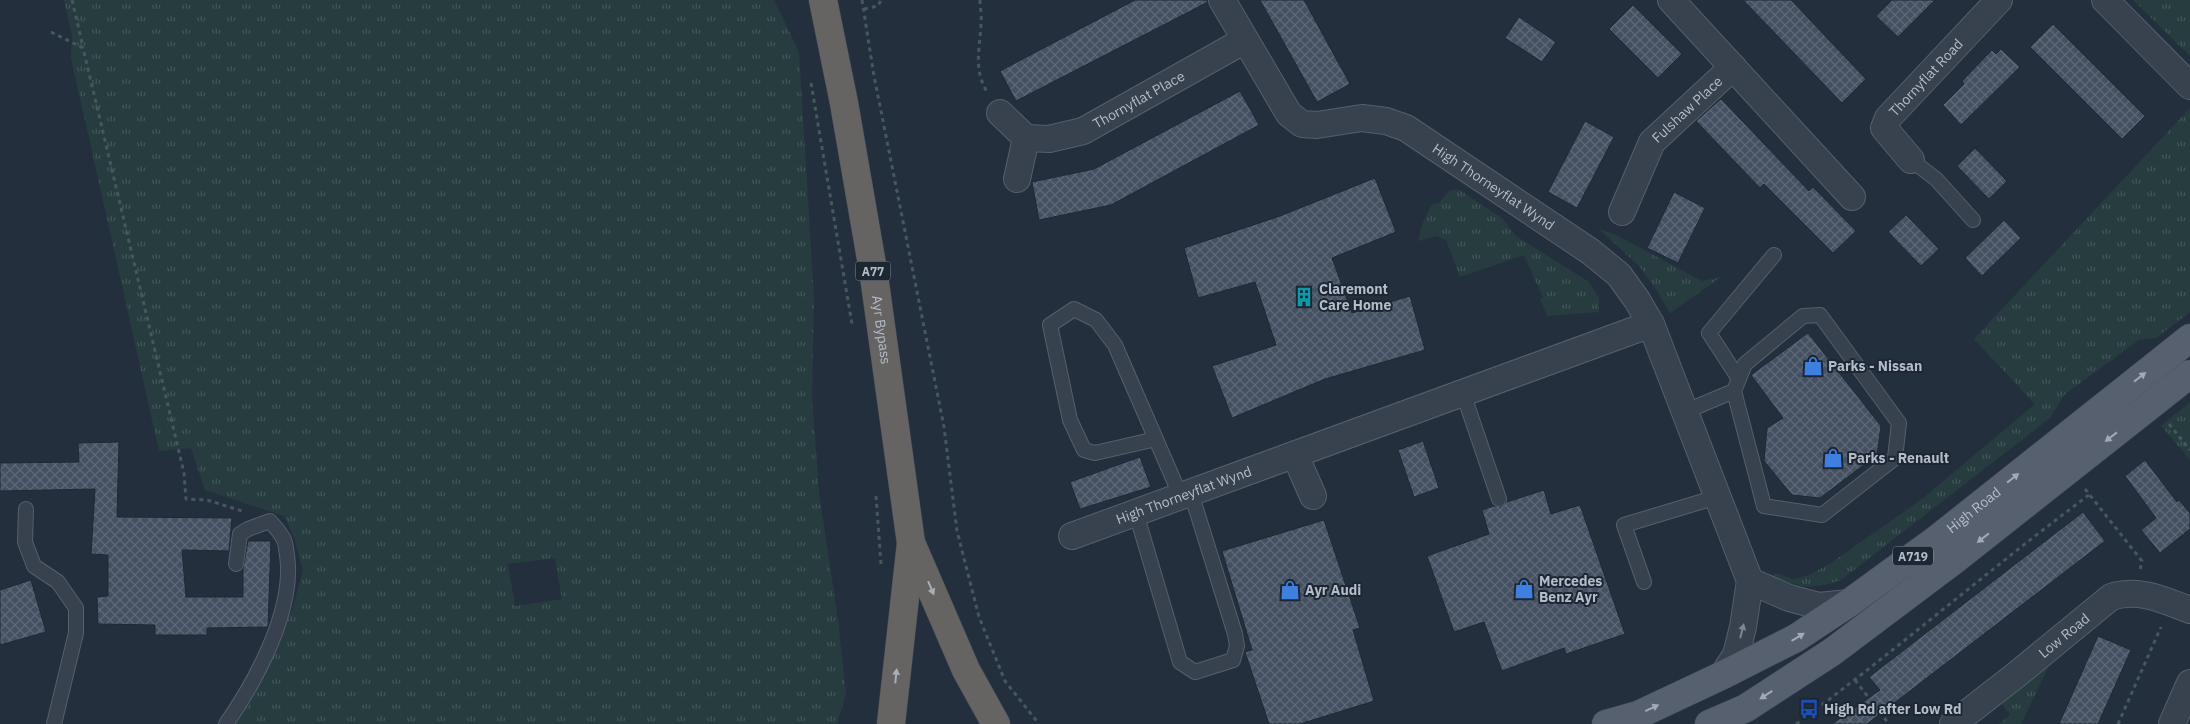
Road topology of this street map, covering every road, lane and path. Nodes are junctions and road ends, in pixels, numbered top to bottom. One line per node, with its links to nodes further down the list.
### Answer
1 (72, 0): 13 (path)
2 (823, 0): 47 (highway, Ayr Bypass / A77)
3 (862, 0): 10 (path)
4 (881, 0): 10 (path)
5 (980, 0): 17 (path)
6 (1222, 0): 12 (street)
7 (1671, 0): 14 (street, Fulshaw Place)
8 (1999, 0): 19 (street, Thornyflat Road)
9 (2105, 0): 16 (street)
10 (864, 9): 62 (path)
11 (51, 32): 13 (path)
12 (1245, 40): 18 (street, Thornyflat Place); 25 (street, High Thorneyflat Wynd)
13 (83, 48): 45 (path)
14 (1733, 67): 21 (street, Fulshaw Place); 22 (street, Fulshaw Place)
15 (811, 80): 26 (path)
16 (2190, 86)
17 (1000, 113): 18 (street)
18 (1026, 138): 20 (street)
19 (1911, 160): 23 (lane)
20 (1017, 179)
21 (1852, 197)
22 (1622, 212)
23 (1973, 220)
24 (1774, 255): 29 (lane)
25 (1651, 324): 30 (street, High Thorneyflat Wynd); 32 (street, High Thorneyflat Wynd)
26 (853, 330)
27 (2190, 338): 53 (main road, High Road / A719, one-way to 27)
28 (2190, 374): 31 (main road, High Road / A719)
29 (1736, 385): 29 (lane); 32 (lane)
30 (1463, 393): 35 (street, High Thorneyflat Wynd); 42 (lane)
31 (2152, 404): 34 (path); 64 (main road, High Road / A719, one-way to 64)
32 (1684, 412): 41 (street, High Thorneyflat Wynd)
33 (1156, 439): 33 (lane); 38 (lane)
34 (2190, 450)
35 (1295, 455): 38 (street, High Thorneyflat Wynd); 40 (street)
36 (2081, 484): 39 (path)
37 (876, 495): 49 (path)
38 (1186, 495): 44 (street, High Thorneyflat Wynd); 44 (lane)
39 (2089, 495): 52 (path); 56 (path)
40 (1312, 496)
41 (1717, 496): 50 (street, High Thorneyflat Wynd); 51 (lane)
42 (1499, 499)
43 (26, 509): 58 (lane)
44 (1136, 513): 46 (street, High Thorneyflat Wynd)
45 (270, 521): 48 (lane); 59 (lane)
46 (1072, 536)
47 (911, 543): 60 (highway, Ayr Bypass / A77, one-way to 47); 61 (highway, Ayr Bypass / A77, one-way to 61)
48 (236, 564)
49 (881, 568)
50 (1750, 581): 53 (street); 55 (street, High Thorneyflat Wynd, one-way to 50)
51 (1644, 582)
52 (2135, 593): 54 (street, Low Road); 67 (street, Low Road)
53 (1849, 603): 55 (main road, High Road / A719, one-way to 53)
54 (2181, 607): 68 (path)
55 (1723, 675): 63 (main road, High Road / A719, one-way to 55)
56 (1855, 680): 65 (path); 66 (path)
57 (2190, 683): 69 (street)
58 (54, 724)
59 (226, 724)
60 (891, 724)
61 (996, 724)
62 (1040, 724)
63 (1606, 724)
64 (1709, 724)
65 (1796, 724)
66 (1889, 724)
67 (1953, 724)
68 (2118, 724)
69 (2172, 724)

